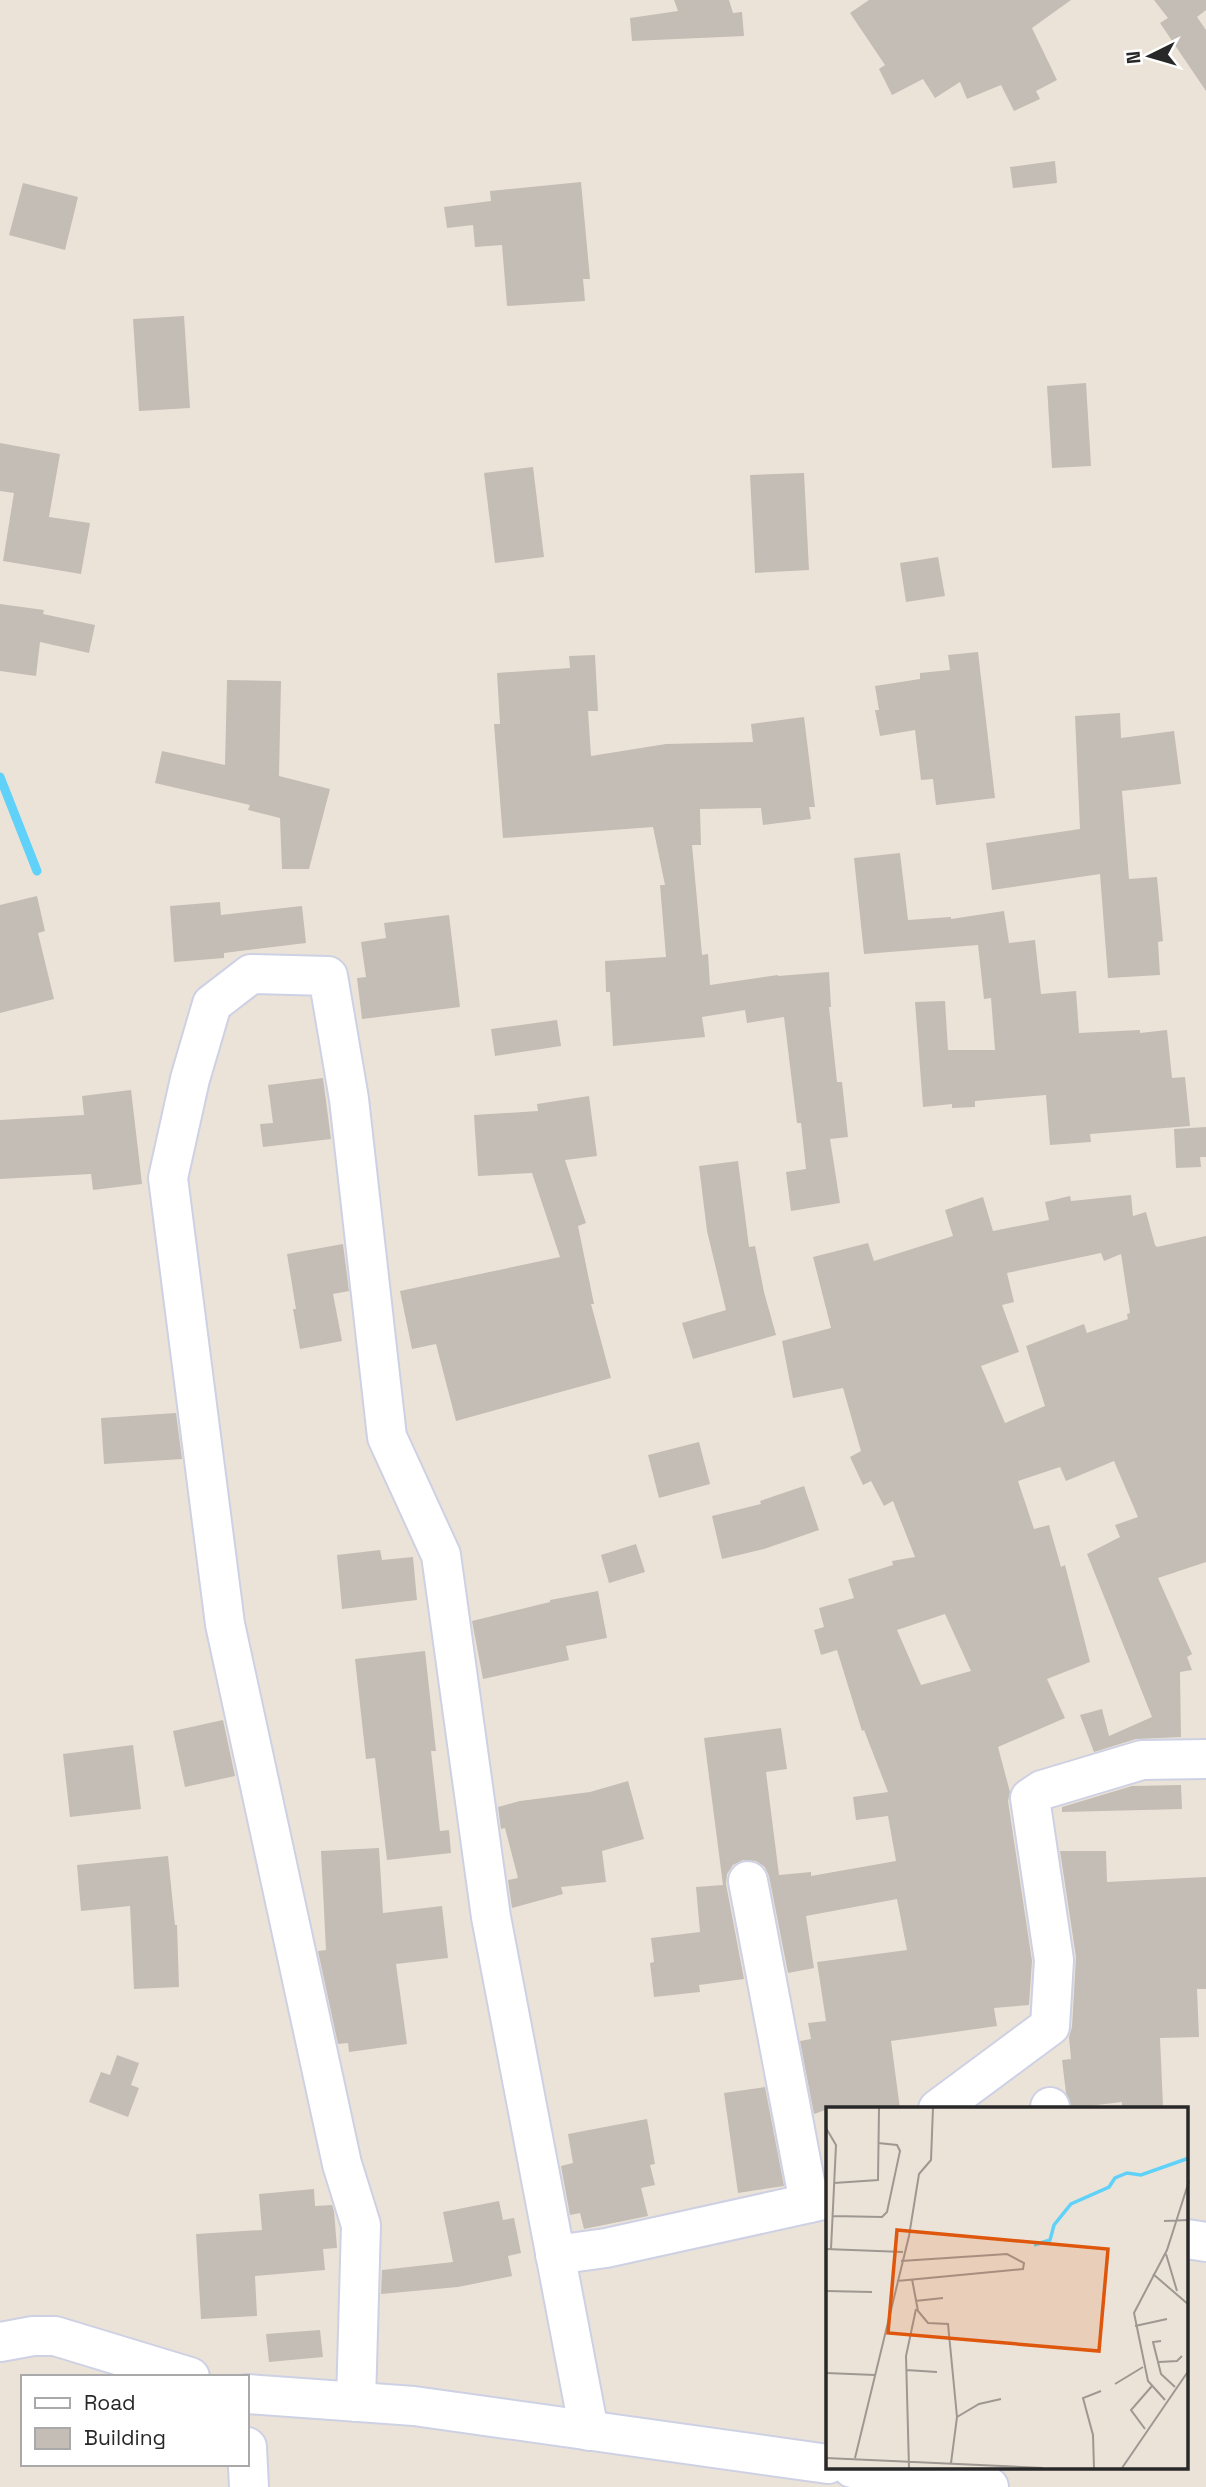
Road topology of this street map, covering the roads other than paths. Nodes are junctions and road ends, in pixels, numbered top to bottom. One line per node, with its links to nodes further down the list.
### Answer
1 (1206, 1759): 3 (street)
2 (748, 1881): 4 (street)
3 (941, 2107)
4 (818, 2201): 7 (street)
5 (1188, 2239): 6 (street)
6 (1206, 2242)
7 (555, 2255): 11 (street); 12 (street)
8 (0, 2342): 9 (street)
9 (183, 2375)
10 (248, 2394): 11 (street)
11 (356, 2402): 12 (street)
12 (589, 2431): 13 (street)
13 (826, 2464)
14 (248, 2466): 16 (street)
15 (866, 2470): 17 (street)
16 (249, 2487)
17 (989, 2487)

